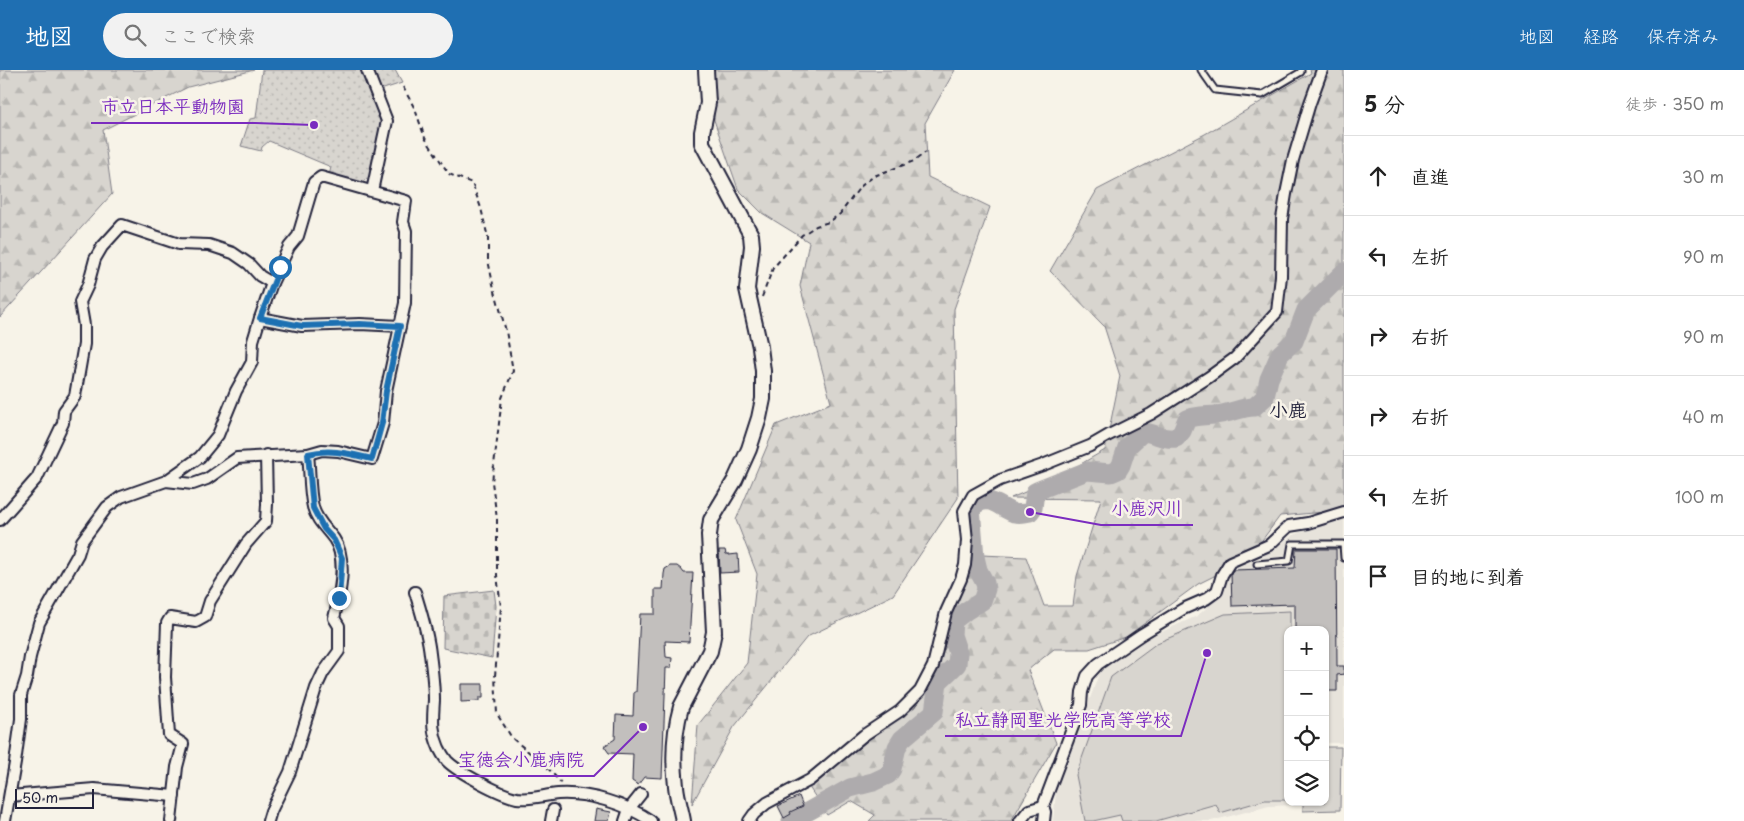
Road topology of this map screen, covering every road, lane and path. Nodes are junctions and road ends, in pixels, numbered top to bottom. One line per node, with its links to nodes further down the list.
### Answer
1 (367, 70): 8 (street)
2 (706, 70): 10 (street)
3 (1201, 70): 4 (lane)
4 (1301, 70)
5 (1322, 70): 33 (street)
6 (403, 88): 21 (path)
7 (926, 152): 10 (path)
8 (372, 191): 9 (street); 12 (street)
9 (272, 283): 11 (street); 17 (street)
10 (752, 311): 32 (street)
11 (260, 318): 12 (street); 15 (street)
12 (400, 326): 13 (street)
13 (308, 454): 14 (street); 29 (street)
14 (266, 455): 15 (street); 24 (street)
15 (166, 481): 23 (street)
16 (1344, 512): 25 (street)
17 (0, 520)
18 (1344, 558): 19 (lane)
19 (1257, 564)
20 (415, 592): 21 (street)
21 (571, 794): 26 (street)
22 (641, 794): 26 (street)
23 (10, 796): 24 (street); 27 (street)
24 (174, 796): 28 (street)
25 (1043, 806): 34 (street); 35 (street)
26 (629, 810): 30 (street); 31 (street)
27 (5, 821)
28 (172, 821)
29 (268, 821)
30 (625, 821)
31 (651, 821)
32 (683, 821)
33 (749, 821)
34 (1020, 821)
35 (1044, 821)

